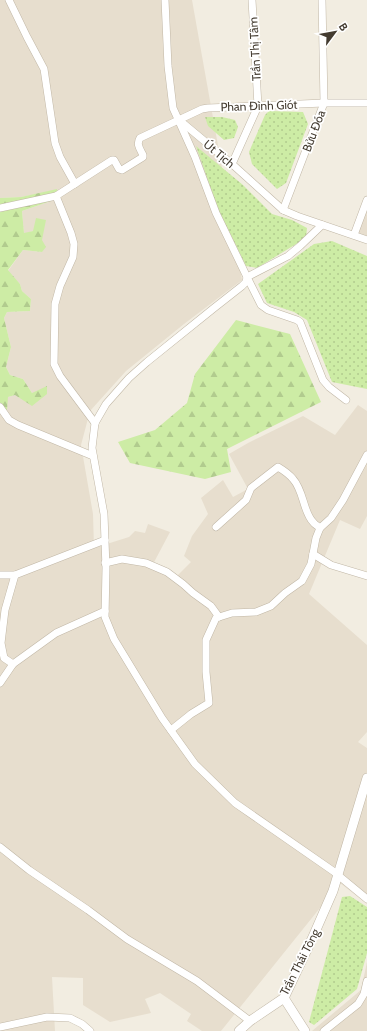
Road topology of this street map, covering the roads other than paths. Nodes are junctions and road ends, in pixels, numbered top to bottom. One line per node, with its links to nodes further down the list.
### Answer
1 (9, 0): 10 (street)
2 (165, 0): 8 (street)
3 (252, 0): 7 (street, Trần Thị Tâm)
4 (322, 0): 5 (street, Bửu Đóa)
5 (324, 103): 6 (street, Phan Đình Giót); 7 (street, Phan Đình Giót); 14 (street, Bửu Đóa)
6 (367, 103)
7 (258, 106): 8 (street, Phan Đình Giót); 9 (street, Trần Thị Tâm)
8 (178, 120): 9 (street, Út Tịch); 10 (street, Phan Đình Giót); 18 (street)
9 (232, 164): 14 (street, Út Tịch)
10 (75, 184): 11 (street)
11 (56, 196): 13 (street); 21 (street)
12 (367, 200): 16 (street)
13 (0, 208)
14 (283, 210): 15 (street, Út Tịch)
15 (322, 225): 16 (street, Út Tịch); 18 (street)
16 (354, 235): 17 (street, Út Tịch)
17 (367, 240)
18 (248, 277): 19 (street); 21 (street)
19 (346, 400)
20 (0, 407): 23 (street)
21 (94, 423): 23 (street)
22 (367, 455): 25 (street)
23 (93, 456): 26 (street)
24 (216, 526): 25 (street)
25 (320, 528): 27 (street)
26 (105, 540): 28 (street); 30 (street)
27 (313, 554): 31 (street); 33 (street)
28 (105, 563): 32 (street); 33 (street)
29 (0, 575): 30 (street)
30 (15, 575): 34 (street)
31 (367, 576)
32 (105, 611): 34 (street); 36 (street)
33 (220, 617): 36 (street)
34 (12, 664): 35 (street)
35 (0, 683)
36 (171, 730): 39 (street)
37 (367, 778): 39 (street, Trần Thái Tông)
38 (0, 847): 44 (street)
39 (337, 875): 40 (street); 43 (street, Trần Thái Tông)
40 (367, 899)
41 (367, 981): 42 (street)
42 (365, 995): 49 (street)
43 (284, 998): 44 (street, Trần Thái Tông); 48 (street)
44 (250, 1020): 47 (street, Trần Thái Tông)
45 (0, 1027): 46 (street)
46 (90, 1031)
47 (239, 1031)
48 (305, 1031)
49 (324, 1031)

